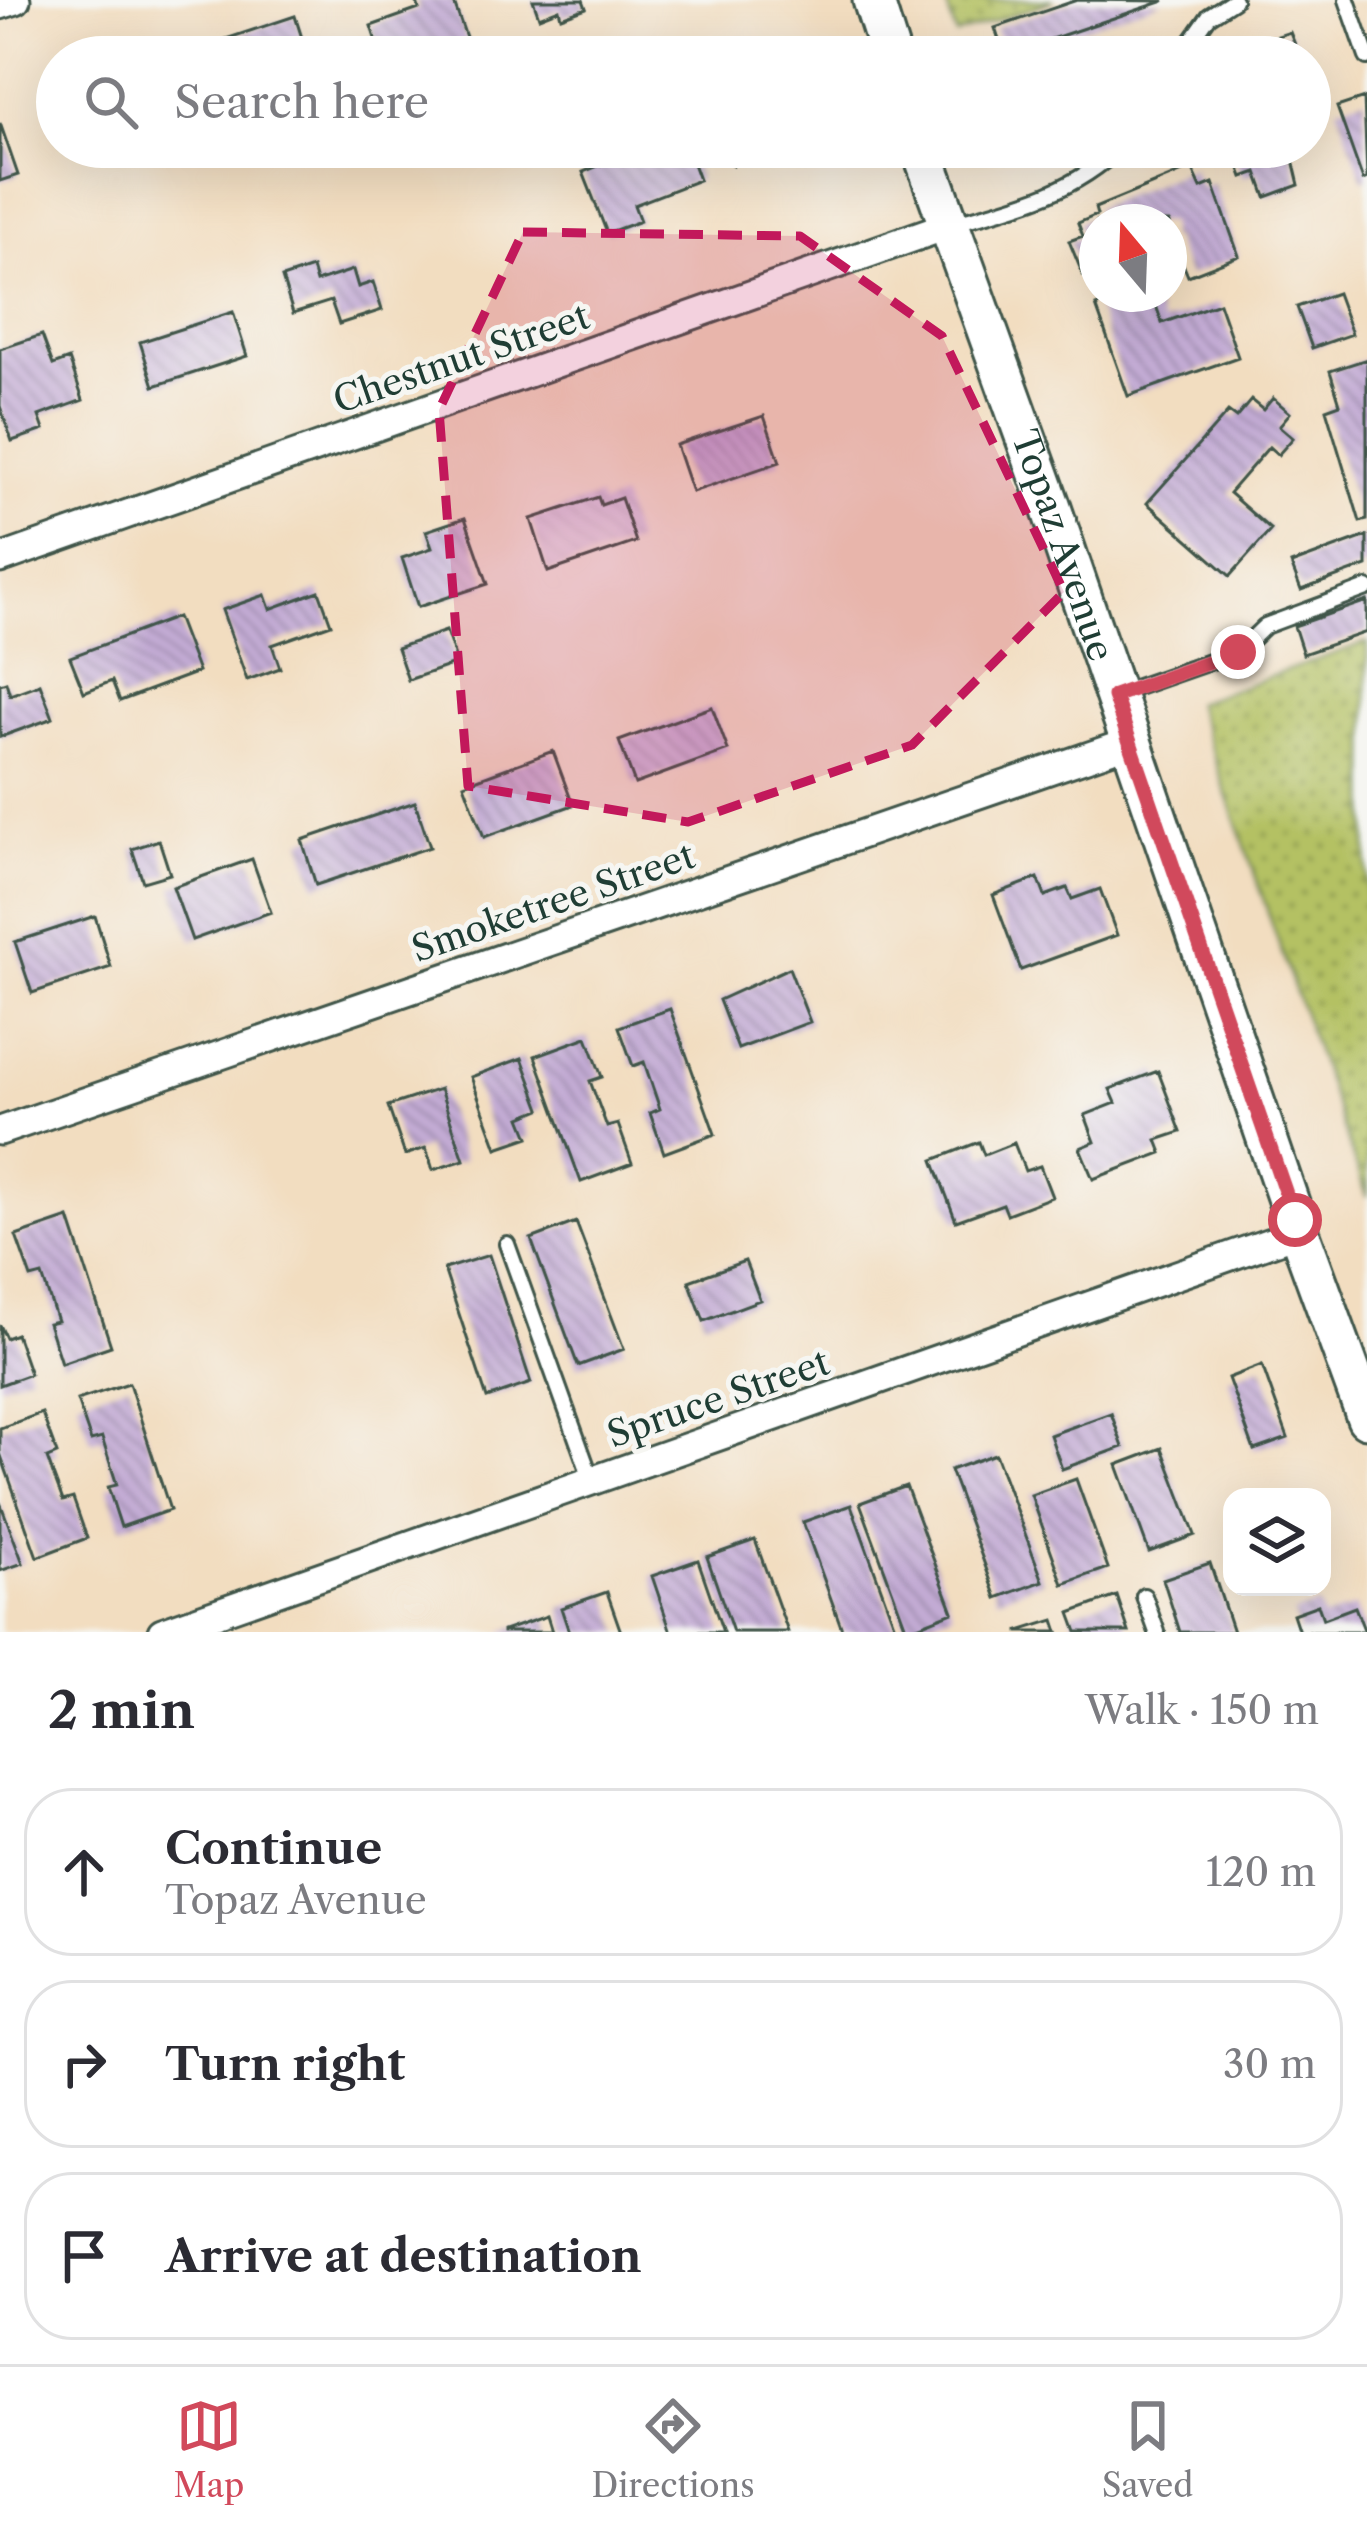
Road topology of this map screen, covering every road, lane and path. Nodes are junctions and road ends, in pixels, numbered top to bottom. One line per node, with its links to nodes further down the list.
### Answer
1 (16, 0): 5 (street)
2 (873, 0): 6 (street)
3 (1234, 0): 7 (lane)
4 (1347, 0): 8 (lane)
5 (0, 5)
6 (884, 36)
7 (1195, 36)
8 (1367, 57)
9 (928, 168): 11 (street, Topaz Avenue)
10 (1096, 168): 11 (lane)
11 (946, 226): 12 (street, Chestnut Street); 14 (street, Topaz Avenue)
12 (0, 559)
13 (1367, 588): 14 (lane)
14 (1114, 696): 15 (street, Topaz Avenue)
15 (1130, 742): 16 (street, Smoketree Street); 17 (street, Topaz Avenue)
16 (0, 1131)
17 (1299, 1232): 19 (street, Topaz Avenue); 20 (street, Spruce Street)
18 (507, 1244): 20 (lane)
19 (1367, 1418)
20 (592, 1481): 22 (street, Spruce Street)
21 (1144, 1595): 23 (lane)
22 (162, 1632)
23 (1157, 1632)

